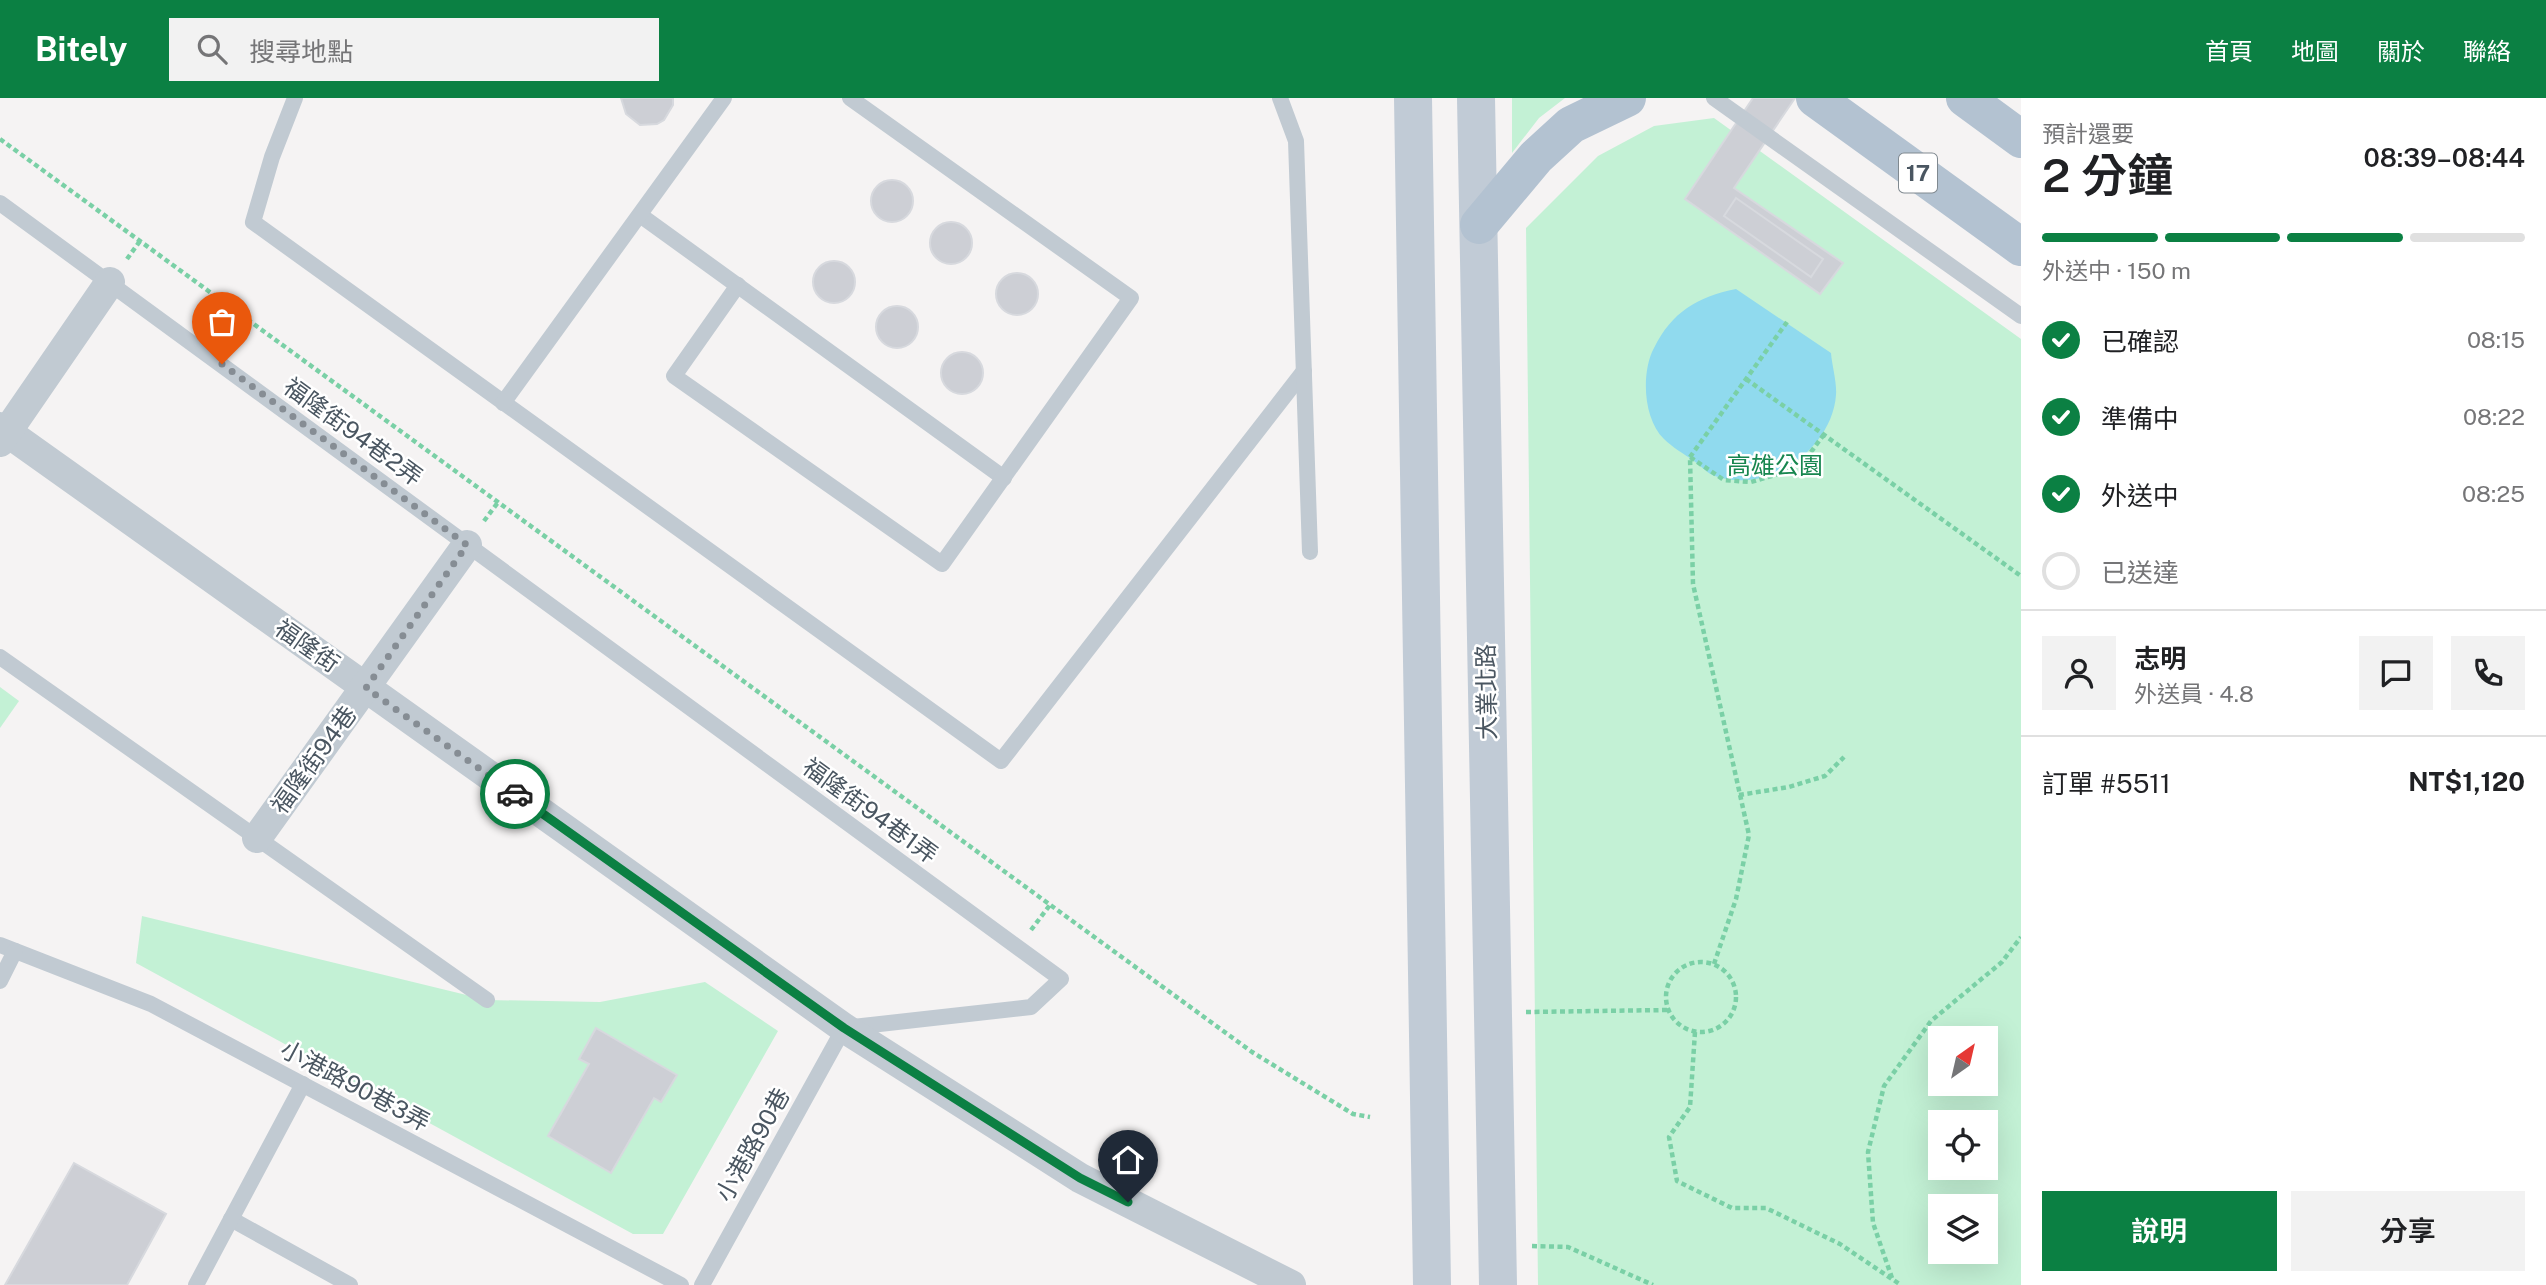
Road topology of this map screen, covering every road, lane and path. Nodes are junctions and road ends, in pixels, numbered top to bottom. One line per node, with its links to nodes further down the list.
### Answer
1 (295, 98): 23 (lane)
2 (724, 98): 14 (lane)
3 (850, 98): 27 (lane)
4 (1280, 98): 21 (lane)
5 (1413, 98): 55 (street)
6 (1476, 98): 15 (street, 大業北路)
7 (1627, 98): 15 (main road)
8 (1714, 98): 19 (lane)
9 (1814, 98): 16 (main road, 17)
10 (1965, 98): 12 (main road)
11 (0, 139): 46 (path)
12 (2021, 139)
13 (0, 203): 17 (lane, 福隆街94巷2弄)
14 (640, 215): 18 (lane); 23 (lane)
15 (1479, 225): 56 (street, 大業北路)
16 (2021, 247)
17 (110, 282): 25 (street); 28 (lane, 福隆街94巷2弄)
18 (738, 285): 27 (lane); 27 (lane)
19 (2021, 316)
20 (1787, 322): 22 (path)
21 (1304, 371): 23 (lane); 29 (lane)
22 (1746, 379): 24 (path); 26 (path)
23 (503, 404)
24 (1824, 433): 26 (path); 30 (path)
25 (2, 434): 32 (street, 福隆街)
26 (1690, 457): 34 (path)
27 (1004, 478)
28 (467, 545): 32 (street, 福隆街94巷); 43 (lane, 福隆街94巷1弄)
29 (1310, 552)
30 (2021, 576)
31 (0, 657): 35 (lane)
32 (366, 688): 35 (street, 福隆街94巷); 43 (street, 福隆街)
33 (1844, 757): 34 (path)
34 (1739, 795): 38 (path)
35 (257, 838): 40 (lane)
36 (2021, 937): 49 (path)
37 (8, 948): 39 (lane); 45 (lane, 小港路90巷3弄)
38 (1714, 964): 41 (path); 44 (path)
39 (0, 981)
40 (487, 1000)
41 (1668, 1010): 42 (path); 44 (path)
42 (1520, 1012)
43 (844, 1028): 53 (lane, 小港路90巷); 54 (street, 福隆街)
44 (1695, 1032): 49 (path)
45 (303, 1084): 47 (lane); 52 (lane, 小港路90巷3弄)
46 (1370, 1117)
47 (231, 1219): 50 (lane); 51 (lane)
48 (1531, 1259): 57 (path)
49 (1892, 1279): 58 (path)
50 (195, 1285)
51 (350, 1285)
52 (681, 1285)
53 (702, 1285)
54 (1291, 1285)
55 (1432, 1285)
56 (1498, 1285)
57 (1653, 1285)
58 (1901, 1285)

